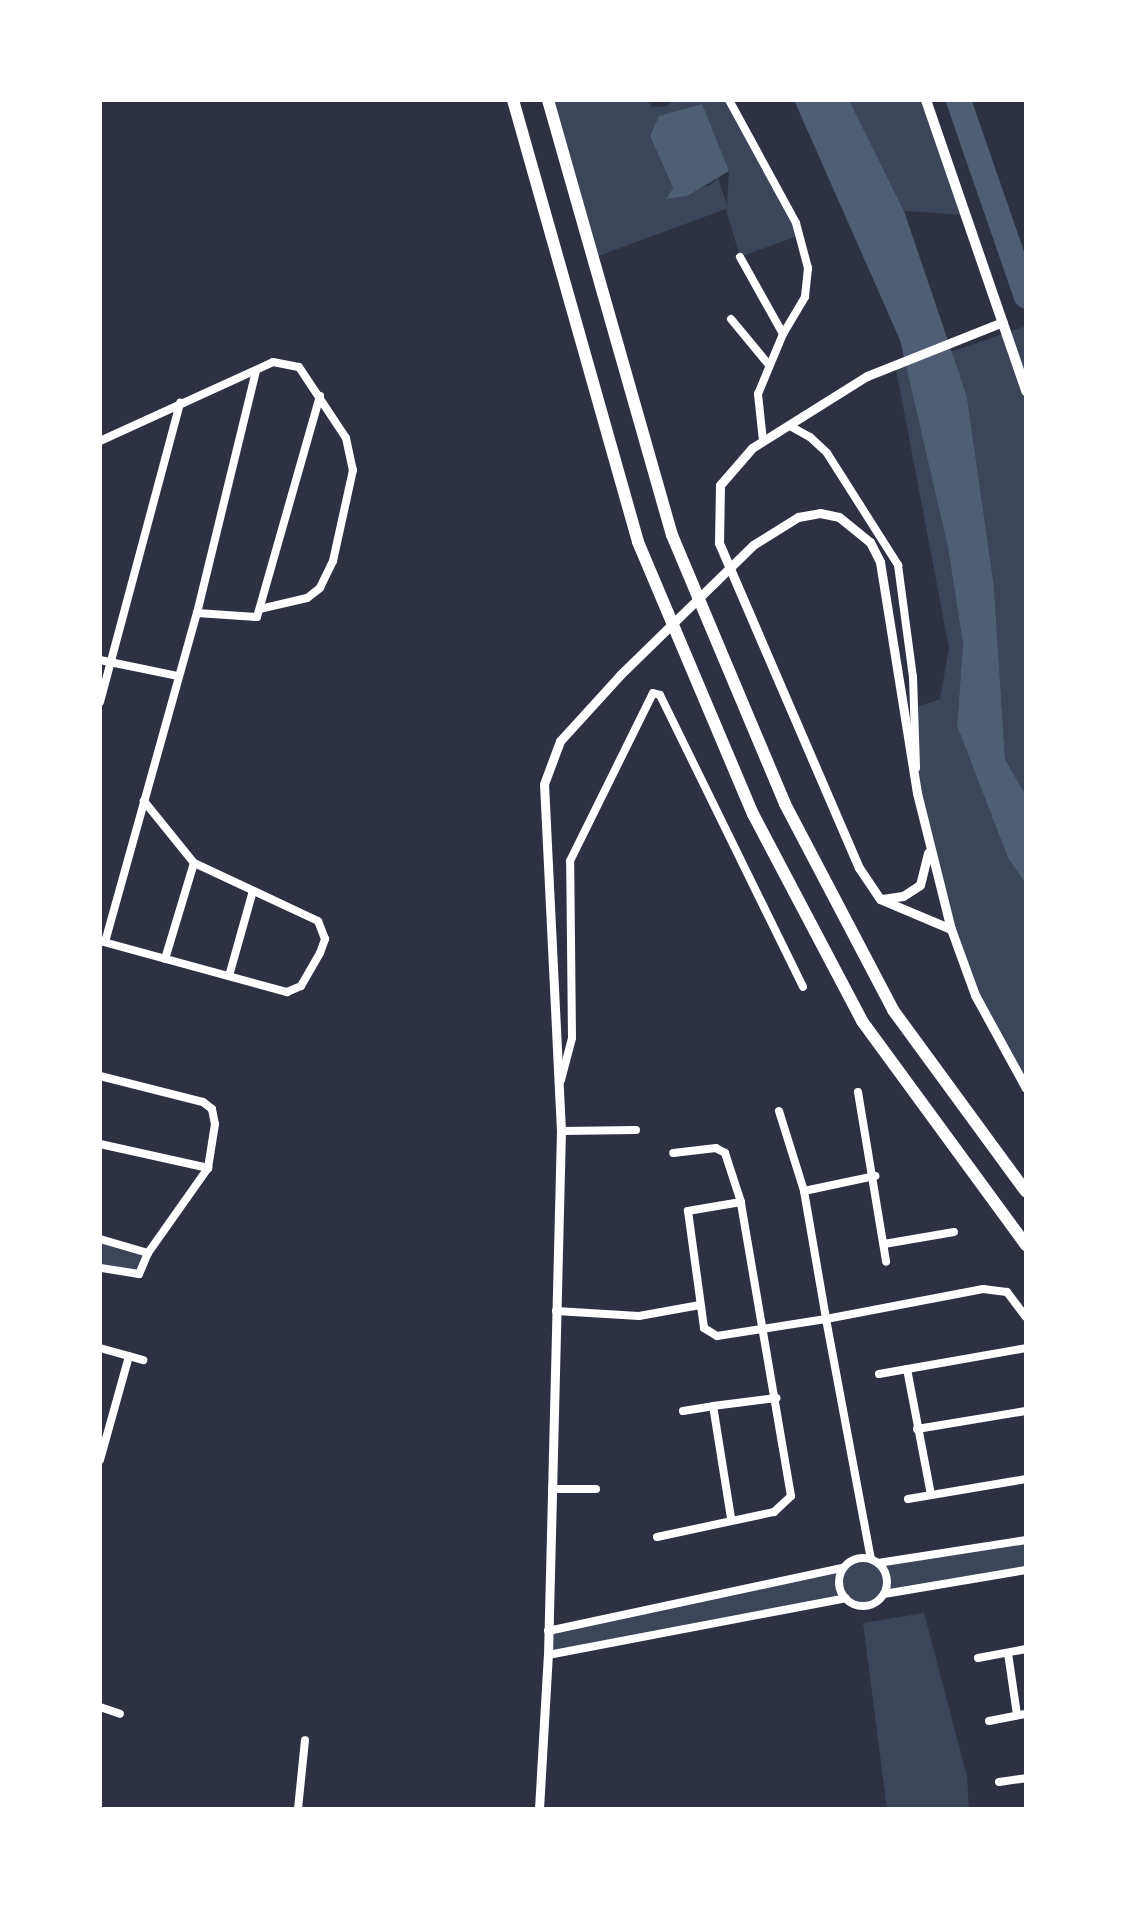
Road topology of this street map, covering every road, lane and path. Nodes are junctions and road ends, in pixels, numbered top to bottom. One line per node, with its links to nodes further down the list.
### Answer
1 (513, 100): 50 (highway)
2 (548, 100): 45 (highway)
3 (729, 100): 8 (street)
4 (926, 100): 7 (main road)
5 (740, 257): 8 (street)
6 (731, 320): 9 (street)
7 (1004, 322): 11 (main road); 14 (street)
8 (782, 334): 9 (street)
9 (768, 365): 16 (street)
10 (256, 371): 12 (street); 13 (street); 18 (street)
11 (1026, 391)
12 (320, 396): 17 (street); 17 (street)
13 (180, 403): 15 (street); 19 (street)
14 (790, 426): 16 (street); 22 (street)
15 (100, 441)
16 (763, 441): 27 (street)
17 (260, 608): 18 (street)
18 (197, 613): 20 (street)
19 (105, 661): 20 (street); 21 (street)
20 (178, 676): 23 (street)
21 (100, 702)
22 (917, 793): 24 (street); 35 (street)
23 (144, 801): 25 (street); 29 (street)
24 (929, 844): 27 (street); 28 (street)
25 (194, 863): 26 (street); 30 (street)
26 (252, 894): 31 (street); 31 (street)
27 (880, 900): 28 (street)
28 (951, 929): 34 (street)
29 (103, 941): 30 (street)
30 (166, 958): 31 (street)
31 (228, 976)
32 (803, 987): 35 (street)
33 (100, 1076): 42 (street)
34 (1026, 1088)
35 (558, 1090): 39 (street)
36 (858, 1092): 43 (street)
37 (779, 1111): 44 (street)
38 (636, 1130): 39 (street)
39 (560, 1131): 55 (street)
40 (100, 1144): 42 (street)
41 (673, 1153): 46 (street)
42 (208, 1168): 51 (street)
43 (875, 1176): 44 (street); 49 (street)
44 (804, 1191): 57 (street)
45 (1026, 1192)
46 (741, 1202): 54 (street); 58 (street)
47 (954, 1232): 49 (street)
48 (100, 1239): 51 (street)
49 (884, 1244): 52 (street)
50 (1026, 1245)
51 (148, 1253): 53 (street)
52 (886, 1262)
53 (100, 1268)
54 (700, 1306): 55 (street); 58 (street)
55 (556, 1311): 72 (street)
56 (1026, 1317): 57 (street)
57 (826, 1318): 58 (street); 79 (street)
58 (764, 1331): 65 (street)
59 (100, 1348): 61 (street)
60 (1026, 1348): 63 (street)
61 (129, 1356): 62 (street); 70 (street)
62 (143, 1360)
63 (907, 1369): 64 (street); 69 (street)
64 (879, 1374)
65 (776, 1398): 66 (street); 76 (street)
66 (714, 1406): 67 (street); 76 (street)
67 (684, 1411)
68 (1026, 1411): 69 (street)
69 (917, 1429): 74 (street)
70 (100, 1460)
71 (1026, 1479): 74 (street)
72 (552, 1489): 73 (street); 84 (street)
73 (596, 1490)
74 (931, 1495): 75 (street)
75 (908, 1499)
76 (732, 1518): 77 (street)
77 (657, 1537)
78 (1026, 1540): 79 (street)
79 (875, 1561): 80 (street); 82 (street)
80 (843, 1568): 83 (street); 84 (street)
81 (1026, 1570): 82 (street)
82 (884, 1594): 83 (street)
83 (846, 1598): 87 (street)
84 (548, 1632): 87 (street)
85 (1026, 1649): 86 (street)
86 (1008, 1653): 88 (street); 91 (street)
87 (548, 1655): 97 (street)
88 (978, 1658)
89 (100, 1707): 90 (street)
90 (120, 1714)
91 (1022, 1714): 92 (street)
92 (989, 1721)
93 (305, 1740): 96 (street)
94 (1026, 1778): 95 (street)
95 (999, 1782)
96 (298, 1809)
97 (539, 1809)

